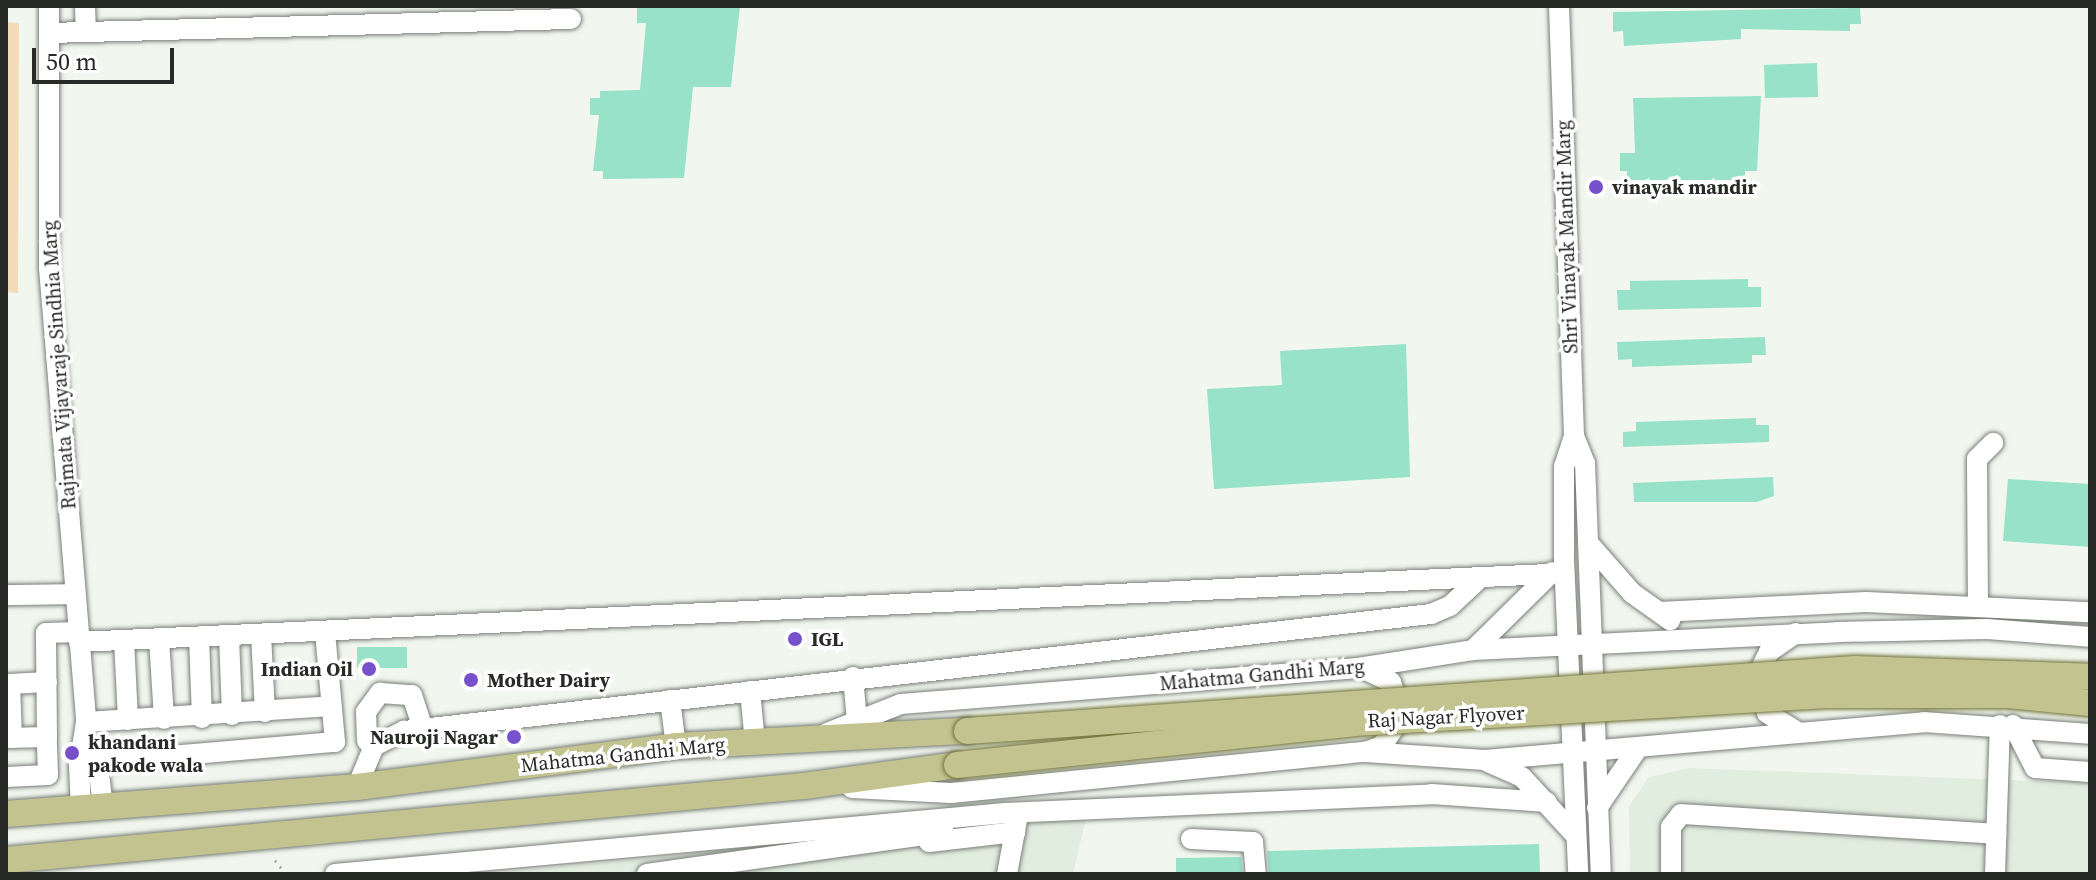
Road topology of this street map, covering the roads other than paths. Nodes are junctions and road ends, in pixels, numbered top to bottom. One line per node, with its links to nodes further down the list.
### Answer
1 (49, 6): 6 (street, Rajmata Vijayaraje Sindhia Marg)
2 (85, 6): 5 (street)
3 (1559, 6): 7 (street, Shri Vinayak Mandir Marg)
4 (571, 19): 5 (street)
5 (86, 32): 6 (street)
6 (49, 33): 12 (street, Rajmata Vijayaraje Sindhia Marg)
7 (1574, 436): 9 (street); 10 (street, Shri Vinayak Mandir Marg)
8 (1993, 443): 14 (street)
9 (1590, 545): 15 (street); 27 (street)
10 (1557, 567): 11 (street); 28 (street, Shri Vinayak Mandir Marg); 29 (street)
11 (1477, 581): 17 (street); 31 (street)
12 (75, 594): 13 (street); 22 (street, Rajmata Vijayaraje Sindhia Marg)
13 (6, 595)
14 (1978, 607): 15 (street); 16 (street)
15 (1659, 612): 21 (street)
16 (2090, 612)
17 (325, 632): 19 (street); 37 (street)
18 (1796, 633): 21 (street, Mahatma Gandhi Marg); 24 (street, Mahatma Gandhi Marg); 47 (street)
19 (261, 634): 20 (street); 38 (street)
20 (229, 636): 23 (street); 39 (street)
21 (1693, 636): 27 (street, Mahatma Gandhi Marg)
22 (79, 637): 26 (street); 33 (street); 44 (street, Rajmata Vijayaraje Sindhia Marg)
23 (199, 637): 25 (street); 40 (street)
24 (2090, 637)
25 (159, 639): 26 (street); 41 (street)
26 (124, 640): 42 (street)
27 (1590, 642): 28 (street, Mahatma Gandhi Marg); 57 (street)
28 (1569, 644): 29 (street, Mahatma Gandhi Marg); 59 (street, Shri Vinayak Mandir Marg)
29 (1473, 650): 30 (street, Mahatma Gandhi Marg)
30 (1358, 668): 43 (street, Mahatma Gandhi Marg); 58 (street)
31 (853, 677): 34 (street); 43 (street)
32 (2090, 677): 53 (main road, Raj Nagar Flyover, bridge)
33 (47, 682): 49 (street); 50 (street)
34 (750, 691): 35 (street); 54 (street)
35 (670, 700): 46 (street); 55 (street)
36 (2090, 703): 65 (main road, Raj Nagar Flyover, bridge)
37 (331, 706): 38 (street); 52 (street)
38 (265, 712): 39 (street)
39 (232, 715): 40 (street)
40 (202, 718): 41 (street)
41 (164, 719): 42 (street)
42 (128, 720): 44 (street)
43 (857, 721): 53 (street, Mahatma Gandhi Marg)
44 (86, 722): 61 (street, Rajmata Vijayaraje Sindhia Marg); 69 (street, Rajmata Vijayaraje Sindhia Marg)
45 (2007, 725): 47 (street); 48 (street); 63 (street); 73 (street)
46 (423, 729): 51 (street); 51 (street)
47 (1797, 732): 56 (street)
48 (2090, 734)
49 (47, 737): 50 (street); 64 (street)
50 (9, 738)
51 (374, 741): 52 (street); 66 (street)
52 (335, 742): 61 (street)
53 (806, 742): 54 (main road, Mahatma Gandhi Marg)
54 (755, 743): 55 (main road, Mahatma Gandhi Marg)
55 (676, 746): 66 (main road, Mahatma Gandhi Marg)
56 (1638, 748): 57 (street); 70 (street)
57 (1597, 750): 59 (street); 70 (street)
58 (1365, 752): 60 (street); 62 (street)
59 (1576, 752): 60 (street); 74 (street, Shri Vinayak Mandir Marg)
60 (1485, 760): 68 (street)
61 (100, 762): 69 (street, Rajmata Vijayaraje Sindhia Marg)
62 (1210, 768): 65 (street); 67 (street)
63 (2090, 772)
64 (6, 777)
65 (804, 786): 77 (main road)
66 (357, 787): 69 (main road, Mahatma Gandhi Marg)
67 (1209, 802): 68 (street); 72 (street)
68 (1547, 802): 74 (street)
69 (92, 808): 71 (main road, Mahatma Gandhi Marg)
70 (1597, 808): 86 (street)
71 (6, 814)
72 (1017, 822): 78 (street); 81 (street); 82 (street); 83 (street)
73 (1996, 834): 87 (street); 88 (street)
74 (1576, 836): 85 (street, Shri Vinayak Mandir Marg)
75 (1191, 839): 84 (street)
76 (6, 860): 77 (main road)
77 (119, 863)
78 (424, 870): 79 (street)
79 (375, 872): 80 (street)
80 (335, 874)
81 (647, 874)
82 (753, 874)
83 (1007, 874)
84 (1256, 874)
85 (1578, 874)
86 (1601, 874)
87 (1671, 874)
88 (1995, 874)

